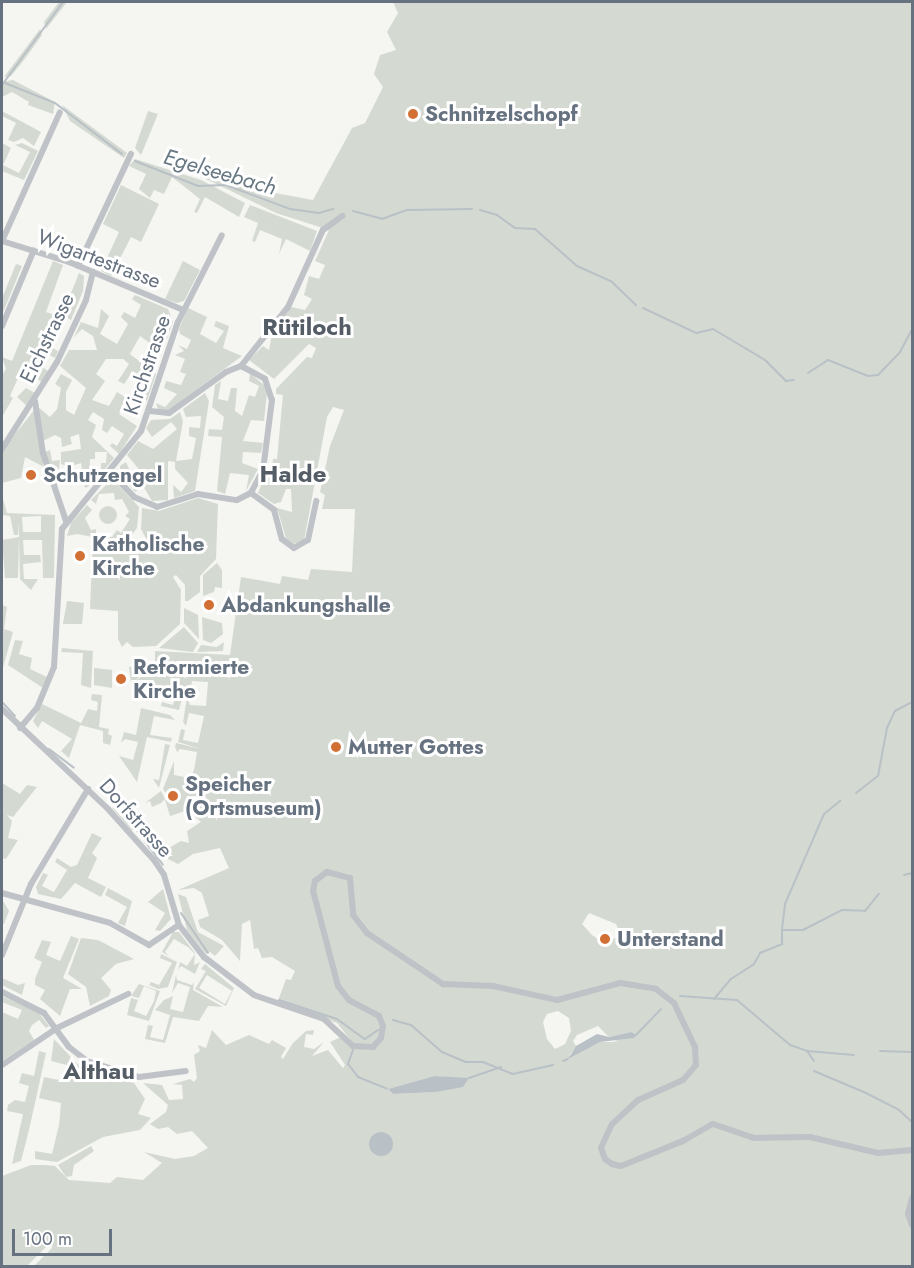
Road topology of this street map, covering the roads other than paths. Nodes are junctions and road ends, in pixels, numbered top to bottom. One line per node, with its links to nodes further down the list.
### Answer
1 (60, 112): 5 (street)
2 (130, 154): 7 (street)
3 (342, 216): 11 (street)
4 (222, 235): 9 (street, Kirchstrasse)
5 (2, 241): 6 (street, Wigartestrasse)
6 (34, 250): 7 (street, Wigartestrasse); 10 (street)
7 (78, 266): 8 (street, Wigartestrasse)
8 (93, 272): 9 (street, Wigartestrasse); 12 (street, Eichstrasse)
9 (183, 310): 13 (street, Kirchstrasse)
10 (2, 326)
11 (241, 366): 13 (street); 16 (street)
12 (35, 400): 14 (street); 18 (street, Eichstrasse)
13 (150, 411): 15 (street, Kirchstrasse)
14 (2, 449)
15 (110, 472): 16 (street); 18 (street, Kirchstrasse)
16 (251, 493): 17 (street)
17 (316, 501)
18 (66, 521): 20 (street, Kirchstrasse)
19 (2, 709): 20 (street, Dorfstrasse)
20 (20, 728): 21 (street, Dorfstrasse)
21 (88, 789): 23 (street); 24 (street, Dorfstrasse)
22 (2, 892): 23 (street)
23 (25, 897): 24 (street); 25 (street)
24 (179, 925): 31 (street, Dorfstrasse)
25 (2, 955)
26 (2, 992): 28 (street)
27 (128, 994): 28 (street)
28 (57, 1028): 29 (street); 30 (street)
29 (2, 1065)
30 (186, 1071)
31 (912, 1150)
32 (912, 1198): 33 (street)
33 (912, 1225)

